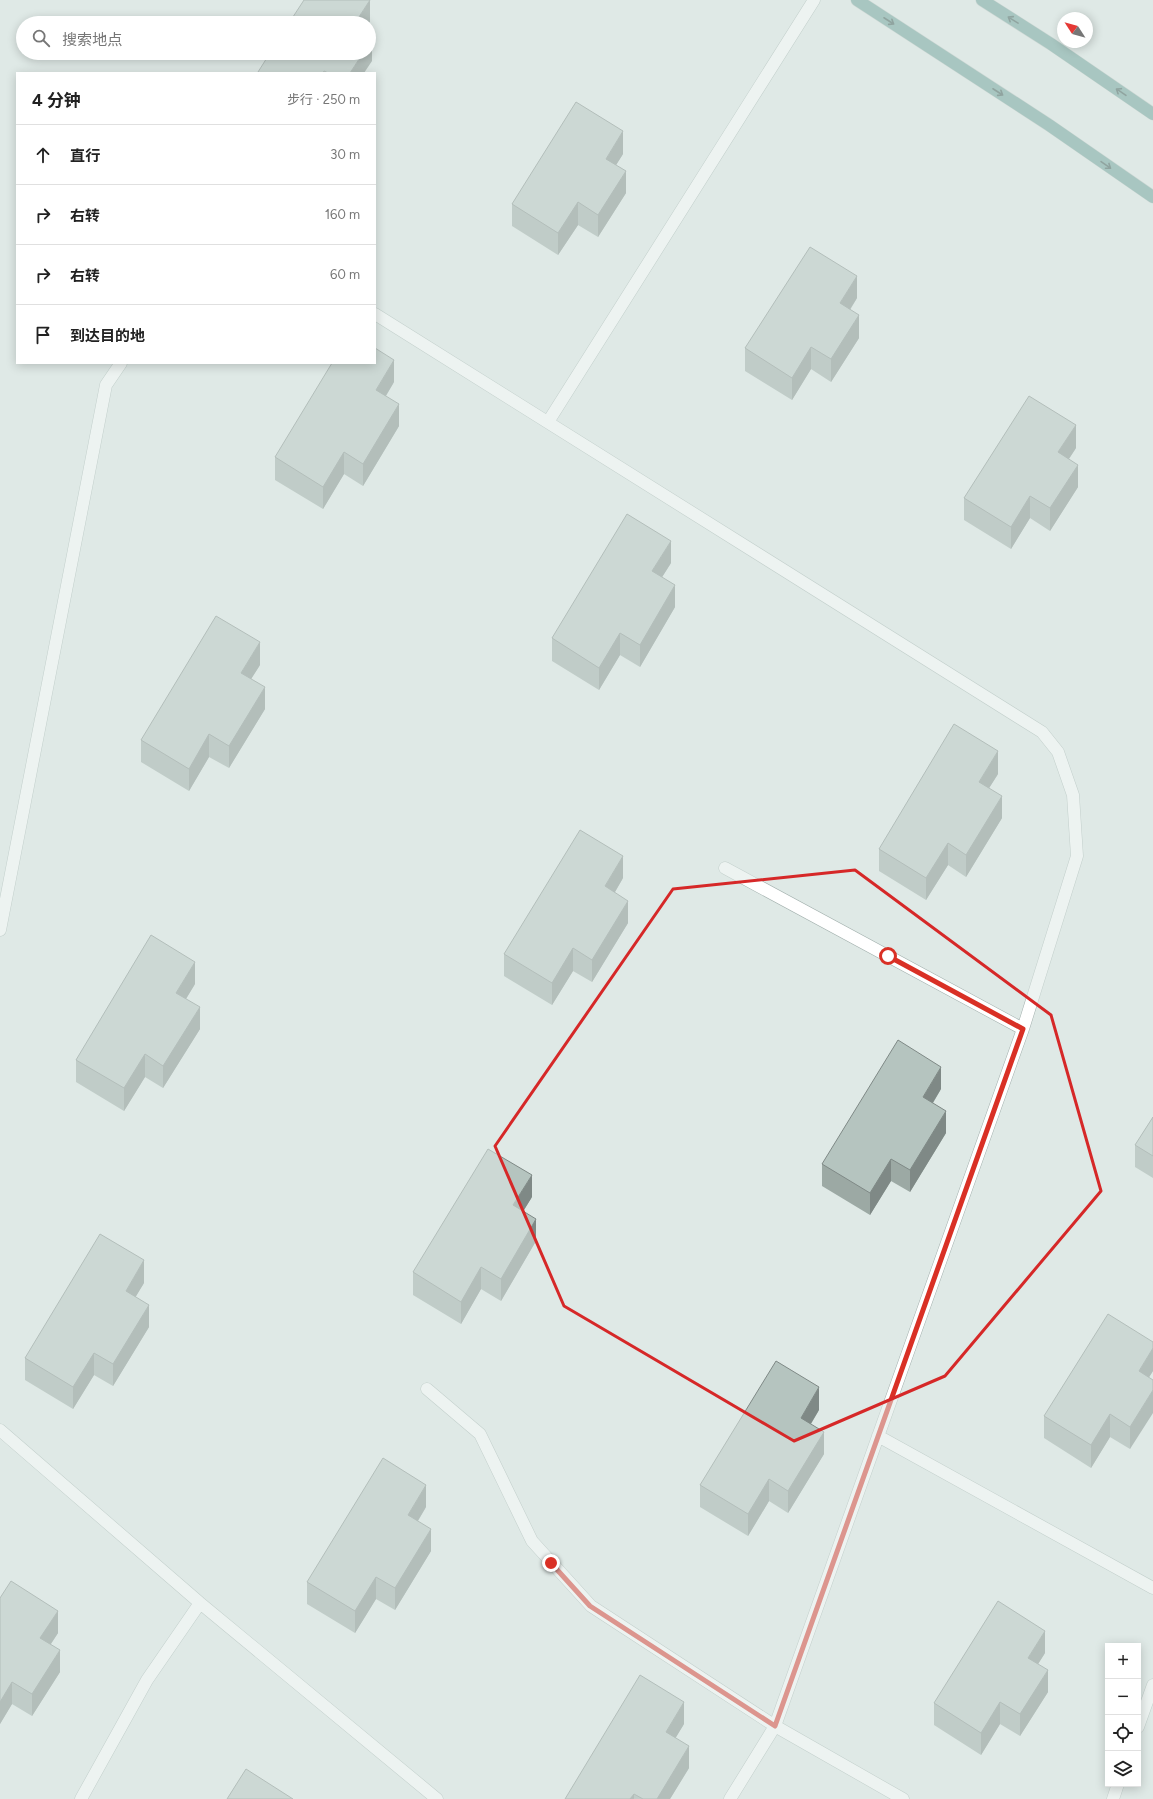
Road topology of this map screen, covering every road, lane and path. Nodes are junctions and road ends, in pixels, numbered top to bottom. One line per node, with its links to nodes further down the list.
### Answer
1 (814, 0): 8 (street)
2 (857, 0): 5 (main road, one-way to 5)
3 (982, 0): 4 (main road, one-way to 3)
4 (1153, 114)
5 (1153, 197)
6 (376, 315): 8 (street)
7 (120, 364): 10 (street)
8 (548, 422): 11 (street)
9 (726, 868): 11 (street)
10 (0, 930)
11 (1023, 1029): 14 (street)
12 (427, 1389): 19 (street)
13 (0, 1430): 16 (street)
14 (878, 1436): 15 (street); 19 (street)
15 (1153, 1588)
16 (200, 1603): 21 (street); 22 (street)
17 (1153, 1685): 18 (street)
18 (1141, 1719)
19 (775, 1726): 23 (street); 24 (street)
20 (1117, 1787): 25 (street)
21 (81, 1799)
22 (437, 1799)
23 (730, 1799)
24 (903, 1799)
25 (1113, 1799)

